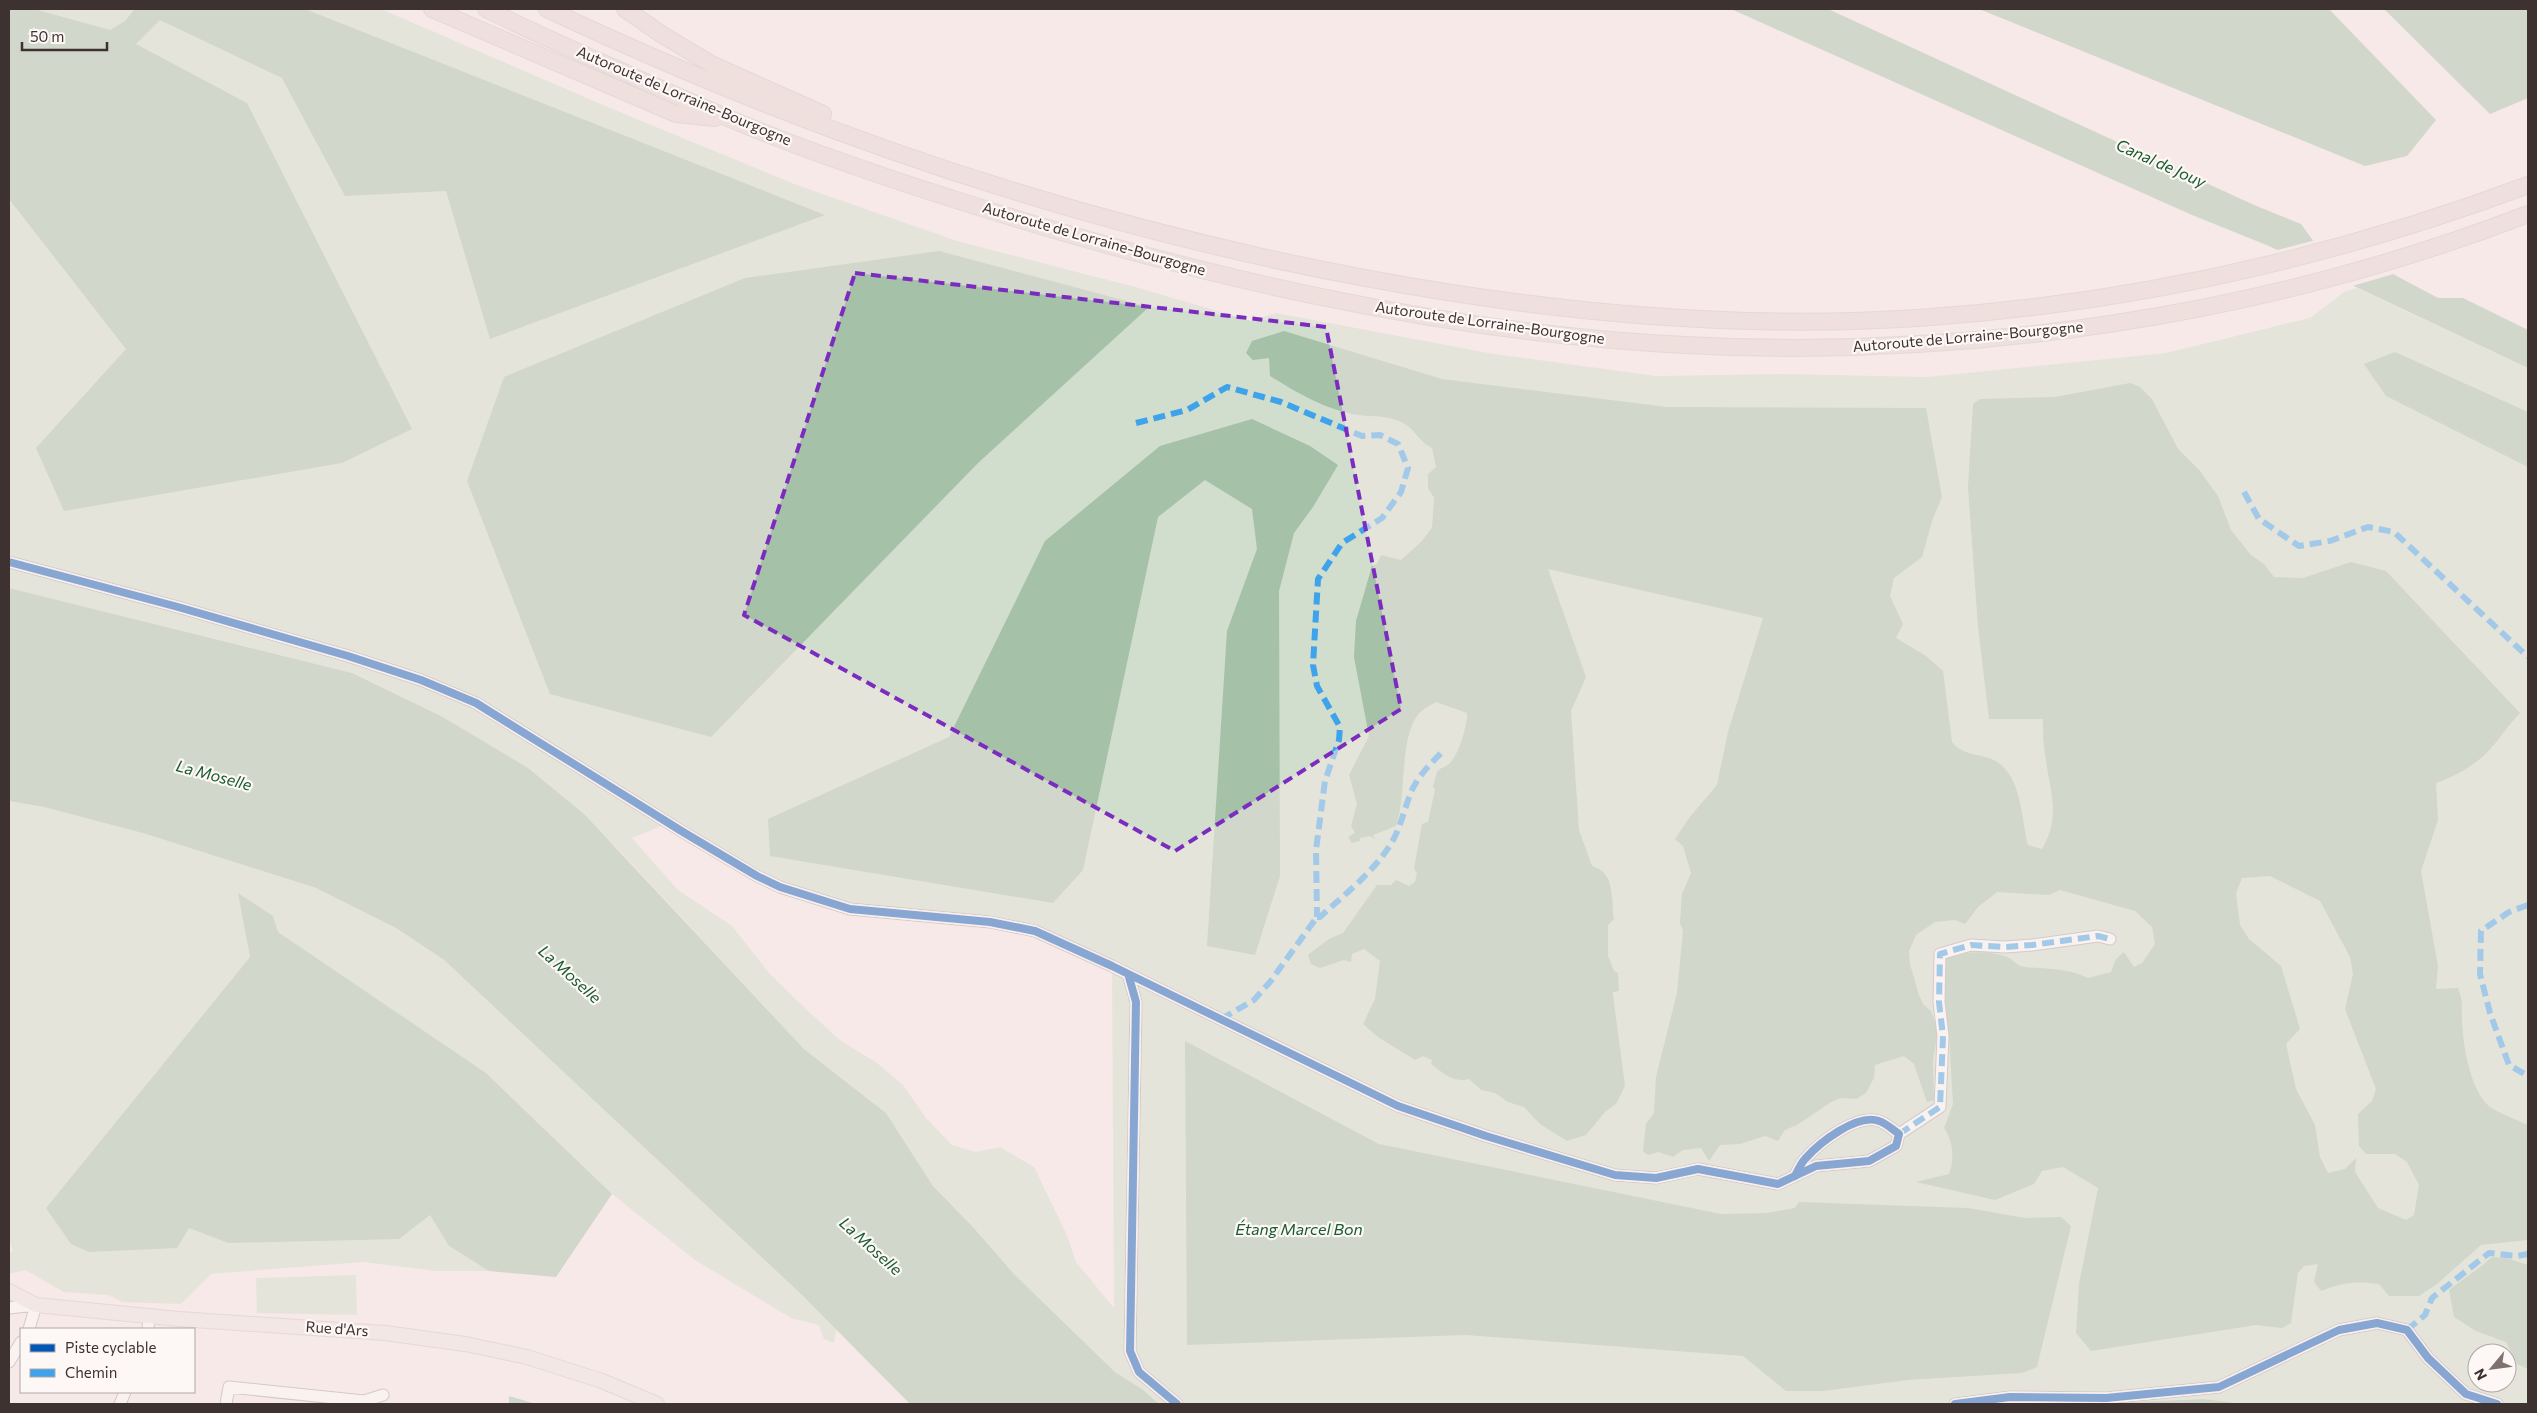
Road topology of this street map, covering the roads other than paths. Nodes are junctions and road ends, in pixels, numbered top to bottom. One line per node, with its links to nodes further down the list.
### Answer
1 (432, 9): 5 (highway)
2 (486, 9): 5 (highway, Autoroute de Lorraine-Bourgogne)
3 (547, 9): 6 (highway, Autoroute de Lorraine-Bourgogne)
4 (625, 9): 6 (highway)
5 (730, 119): 8 (highway, Autoroute de Lorraine-Bourgogne)
6 (910, 157): 7 (highway, Autoroute de Lorraine-Bourgogne)
7 (2528, 185)
8 (2528, 214)
9 (9, 562): 11 (street)
10 (2110, 940): 12 (street)
11 (1129, 977): 13 (street); 25 (street)
12 (1899, 1134): 13 (street); 13 (street)
13 (1795, 1176)
14 (9, 1291): 15 (main road)
15 (36, 1305): 16 (street, Rue d'Ars); 17 (main road, Rue d'Ars); 18 (street)
16 (9, 1308)
17 (149, 1323): 24 (main road, Rue d'Ars)
18 (29, 1328)
19 (20, 1344): 20 (street)
20 (9, 1362)
21 (384, 1395): 22 (street)
22 (326, 1401): 23 (street)
23 (226, 1404)
24 (657, 1404)
25 (1177, 1404)
26 (1955, 1404): 27 (street)
27 (2497, 1404)

